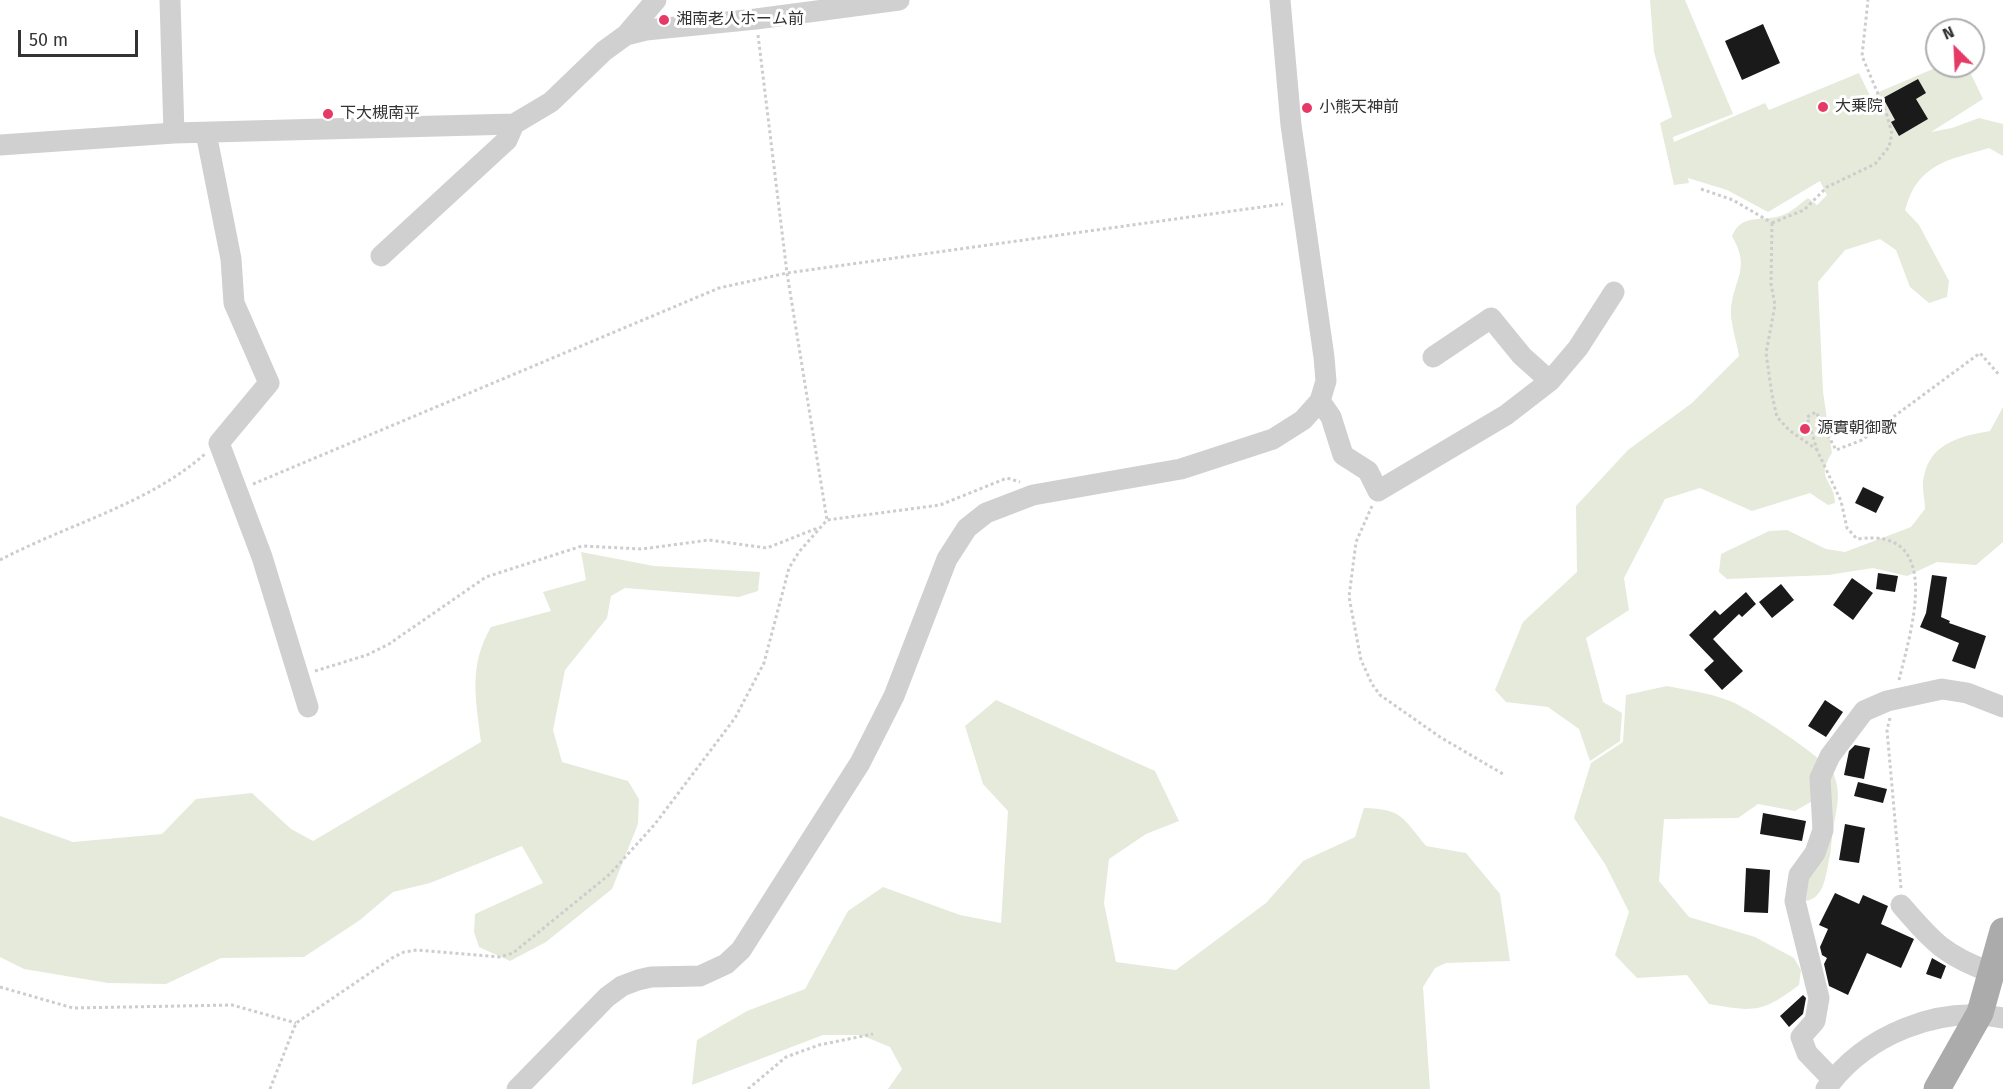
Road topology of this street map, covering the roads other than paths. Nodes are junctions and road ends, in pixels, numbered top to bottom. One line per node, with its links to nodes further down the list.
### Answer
1 (170, 0): 9 (street)
2 (656, 0): 6 (street)
3 (899, 0): 5 (street)
4 (1280, 0): 15 (street)
5 (868, 2): 6 (street)
6 (626, 35): 7 (street)
7 (514, 124): 8 (street); 11 (street)
8 (206, 133): 9 (street); 16 (street)
9 (174, 134): 10 (street)
10 (0, 145)
11 (381, 256)
12 (1614, 292): 14 (street)
13 (1433, 357): 14 (street)
14 (1550, 381): 15 (street)
15 (1320, 401): 23 (street)
16 (308, 707)
17 (2003, 707): 22 (street)
18 (1901, 904): 20 (street)
19 (2003, 931): 20 (main road)
20 (1990, 972): 21 (main road)
21 (1991, 1016): 22 (street); 24 (main road)
22 (1829, 1085)
23 (517, 1089)
24 (1937, 1089)

